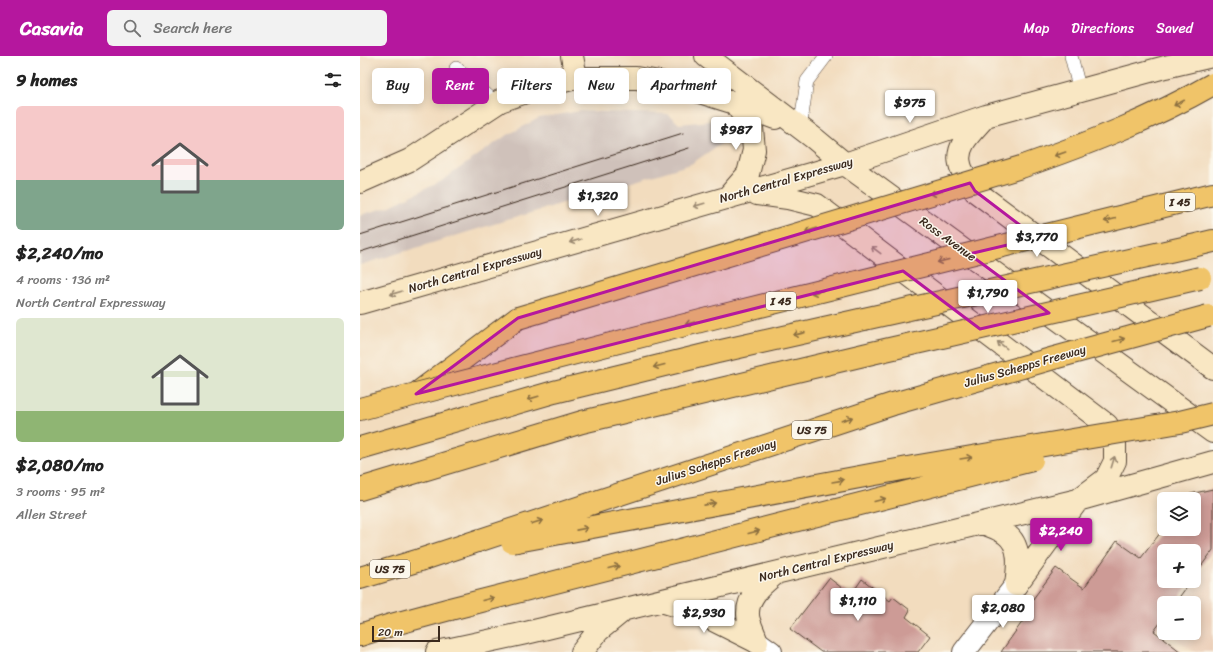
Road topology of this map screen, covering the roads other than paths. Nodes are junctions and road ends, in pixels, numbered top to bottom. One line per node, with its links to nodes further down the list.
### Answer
1 (572, 56): 7 (main road)
2 (706, 56): 15 (main road, Ross Avenue)
3 (826, 56): 15 (lane)
4 (1071, 56): 10 (lane)
5 (1153, 56): 10 (main road)
6 (1212, 56): 10 (main road, North Central Expressway)
7 (574, 68)
8 (629, 78): 12 (main road, Ross Avenue)
9 (1213, 84): 25 (highway, one-way to 25, bridge)
10 (1080, 91): 14 (main road, North Central Expressway)
11 (489, 97): 13 (lane)
12 (735, 102): 15 (main road, Ross Avenue); 19 (main road)
13 (497, 104): 17 (main road, Ross Avenue)
14 (986, 116): 16 (main road, North Central Expressway); 24 (main road)
15 (800, 128): 16 (main road, Ross Avenue)
16 (845, 164): 19 (main road, North Central Expressway); 29 (main road, Ross Avenue)
17 (360, 182)
18 (1213, 194): 25 (highway, I 45, one-way to 25, bridge)
19 (735, 195): 22 (main road, North Central Expressway, one-way to 22); 33 (main road, one-way to 19)
20 (1213, 241): 30 (highway, one-way to 30, bridge)
21 (1207, 277): 32 (highway, bridge)
22 (360, 303)
23 (1211, 315): 35 (highway, Julius Schepps Freeway / US 75, one-way to 23, bridge)
24 (1213, 368)
25 (416, 394): 26 (highway, I 45)
26 (360, 409)
27 (1213, 414): 28 (highway, bridge)
28 (1180, 422): 35 (highway, one-way to 28, bridge); 41 (highway, one-way to 28, bridge)
29 (1213, 432)
30 (360, 448)
31 (1213, 462): 33 (main road, North Central Expressway)
32 (360, 489)
33 (1078, 500): 34 (main road, North Central Expressway); 38 (main road)
34 (983, 523): 36 (main road, North Central Expressway); 38 (main road)
35 (420, 560): 37 (highway, Julius Schepps Freeway / US 75)
36 (775, 573): 39 (main road, North Central Expressway); 42 (main road)
37 (360, 578)
38 (1016, 585): 45 (street)
39 (661, 601): 40 (main road, North Central Expressway); 42 (main road)
40 (624, 609): 43 (main road, North Central Expressway); 44 (main road)
41 (360, 635)
42 (764, 647)
43 (437, 652)
44 (582, 652)
45 (964, 652)

